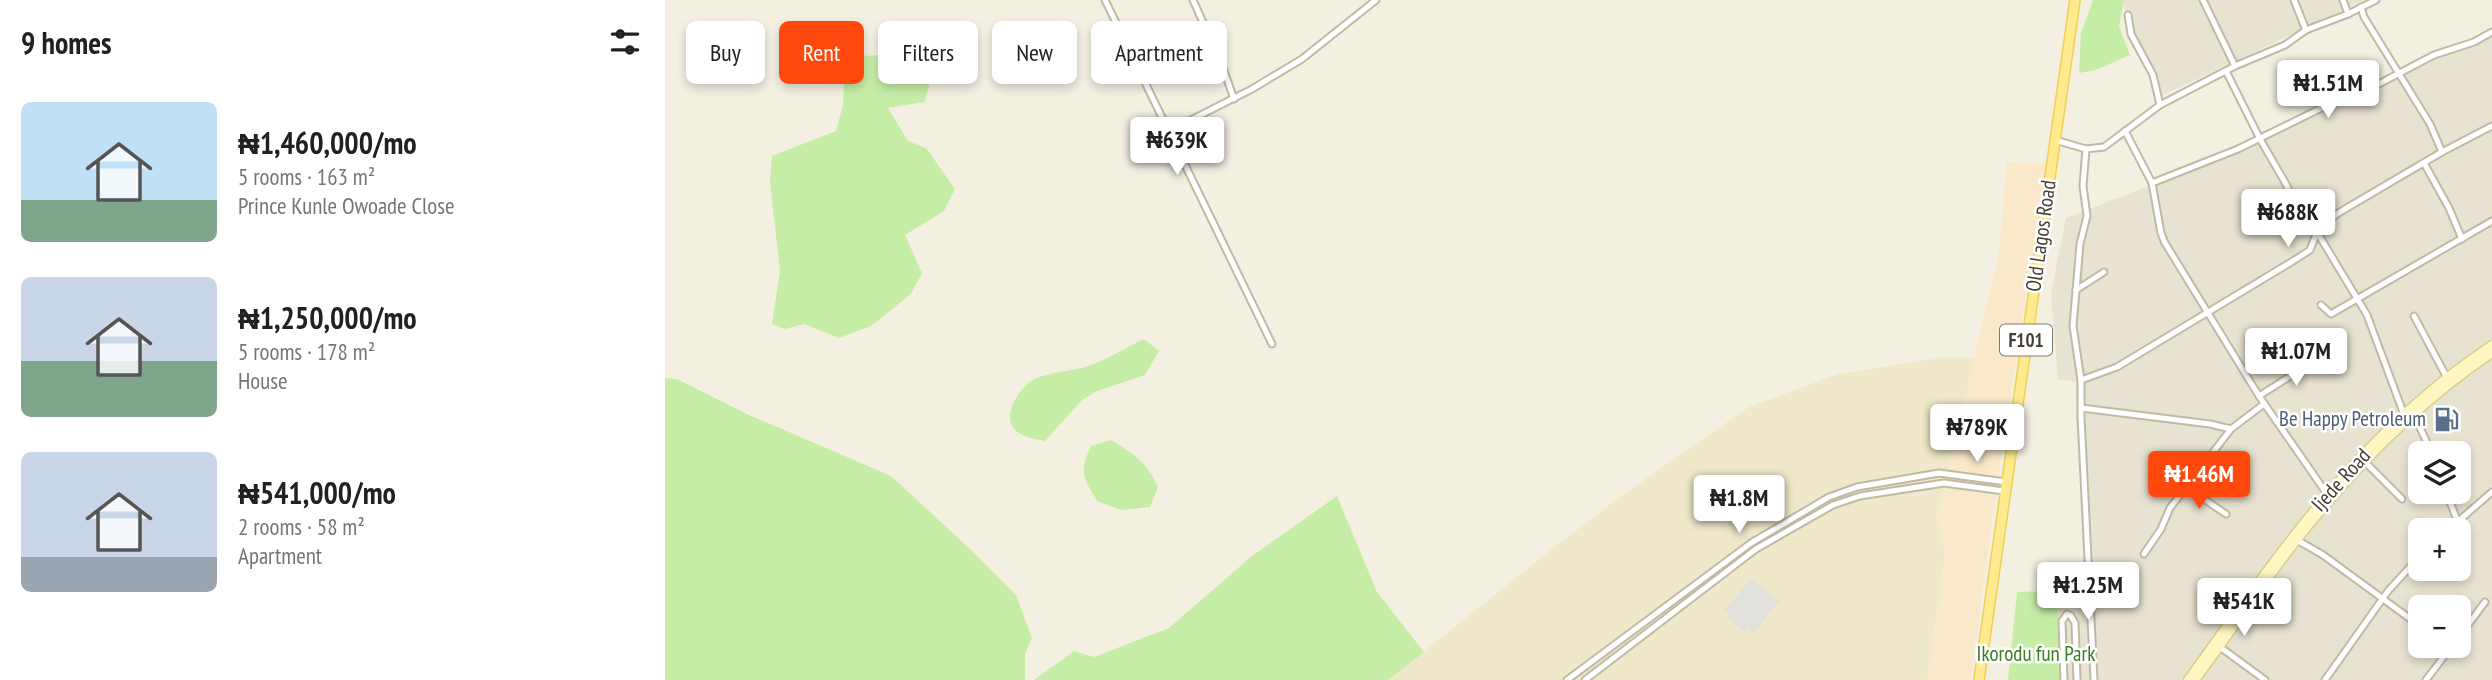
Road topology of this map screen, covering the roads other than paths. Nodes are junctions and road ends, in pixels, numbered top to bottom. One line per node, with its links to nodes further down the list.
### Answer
1 (1105, 0): 20 (street)
2 (1193, 0): 17 (street)
3 (1376, 0): 17 (street)
4 (2075, 0): 23 (main road, Old Lagos Road / F101)
5 (2203, 0): 14 (street)
6 (2294, 0): 12 (street)
7 (2343, 0): 10 (street)
8 (2376, 0): 9 (street)
9 (2361, 7): 10 (street); 16 (street)
10 (2348, 14): 12 (street)
11 (2127, 15): 18 (street)
12 (2306, 30): 14 (street)
13 (2492, 32): 16 (street)
14 (2235, 66): 15 (street)
15 (2225, 71): 18 (street); 22 (street)
16 (2397, 75): 22 (street); 25 (street)
17 (1234, 99): 20 (street)
18 (2160, 104): 21 (street)
19 (2492, 126): 25 (street)
20 (1169, 131): 37 (street)
21 (2125, 131): 24 (street); 27 (street)
22 (2260, 139): 27 (street); 29 (street)
23 (2055, 141): 24 (street); 51 (main road, Old Lagos Road / F101)
24 (2086, 149): 32 (street)
25 (2442, 152): 26 (street)
26 (2424, 163): 29 (street); 30 (street)
27 (2152, 183): 35 (street)
28 (2492, 221): 30 (street)
29 (2317, 232): 33 (street); 35 (street)
30 (2462, 239): 33 (street)
31 (2104, 272): 32 (street)
32 (2076, 290): 42 (street)
33 (2357, 298): 34 (street); 46 (street)
34 (2322, 305)
35 (2208, 311): 42 (street); 43 (street)
36 (2414, 316): 41 (street)
37 (1272, 344)
38 (2492, 345): 41 (main road, Ijede Road)
39 (2492, 354): 47 (main road, Ijede Road)
40 (2335, 370): 43 (street)
41 (2446, 376): 46 (main road, Ijede Road)
42 (2081, 380): 45 (street)
43 (2259, 396): 44 (street)
44 (2264, 404): 48 (street); 54 (street)
45 (2081, 408): 48 (street); 73 (street)
46 (2403, 412): 54 (main road, Ijede Road)
47 (2413, 413): 49 (street); 50 (main road, Ijede Road)
48 (2231, 429): 52 (street)
49 (2426, 441)
50 (2365, 462): 55 (street); 58 (main road, Ijede Road)
51 (2005, 486): 68 (street); 69 (street); 70 (main road, Old Lagos Road / F101)
52 (2186, 487): 56 (street); 59 (street)
53 (2492, 492): 57 (street)
54 (2327, 494): 61 (main road, Ijede Road)
55 (2402, 499)
56 (2226, 514)
57 (2463, 518)
58 (2297, 540): 61 (main road, Ijede Road); 62 (street)
59 (2144, 554)
60 (2408, 568): 62 (street)
61 (2268, 575): 66 (main road); 74 (main road)
62 (2384, 598): 64 (street); 77 (street)
63 (2486, 602): 65 (street)
64 (2408, 617)
65 (2471, 621)
66 (2220, 647): 75 (main road); 76 (street)
67 (2442, 658): 78 (street)
68 (1567, 680)
69 (1585, 680)
70 (1979, 680)
71 (2064, 680): 72 (street)
72 (2077, 680)
73 (2094, 680)
74 (2187, 680)
75 (2195, 680)
76 (2266, 680)
77 (2325, 680)
78 (2426, 680)

